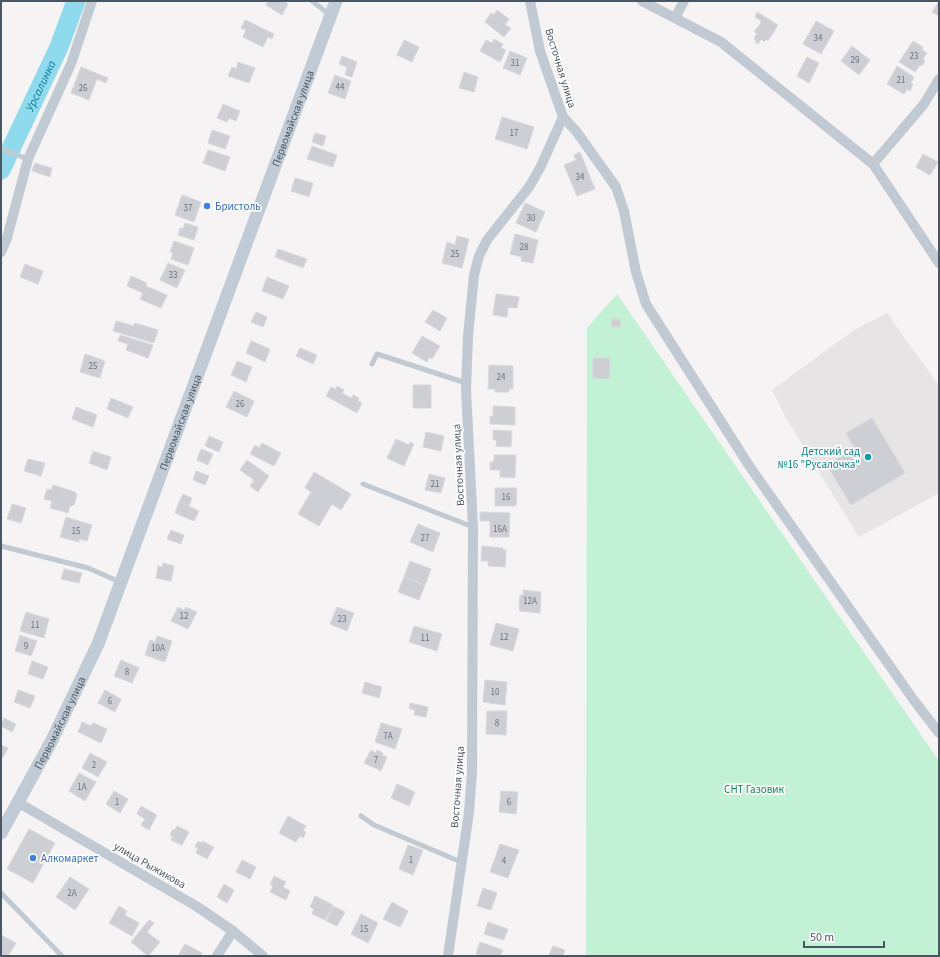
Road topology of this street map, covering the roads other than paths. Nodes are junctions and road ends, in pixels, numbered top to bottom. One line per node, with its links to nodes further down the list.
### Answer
1 (92, 1): 12 (street)
2 (312, 1): 7 (lane)
3 (336, 1): 7 (main road, Первомайская улица)
4 (530, 1): 10 (street, Восточная улица)
5 (642, 1): 8 (street)
6 (684, 1): 8 (street)
7 (331, 16): 21 (main road, Первомайская улица)
8 (675, 18): 13 (street)
9 (939, 79): 13 (street)
10 (563, 117): 17 (street, Восточная улица); 22 (street)
11 (1, 149): 12 (lane)
12 (28, 159): 14 (street)
13 (873, 164): 15 (street)
14 (1, 252)
15 (939, 263)
16 (372, 364): 17 (lane)
17 (466, 383): 19 (street, Восточная улица)
18 (363, 484): 19 (lane)
19 (473, 527): 26 (street, Восточная улица)
20 (1, 546): 21 (lane)
21 (121, 582): 23 (main road, Первомайская улица)
22 (939, 733)
23 (19, 802): 25 (main road, Первомайская улица); 28 (street, улица Рыжикова)
24 (361, 816): 26 (lane)
25 (1, 833)
26 (462, 862): 32 (street, Восточная улица)
27 (1, 893): 29 (lane)
28 (232, 931): 30 (street); 31 (street, улица Рыжикова)
29 (62, 956)
30 (217, 956)
31 (263, 956)
32 (448, 956)

